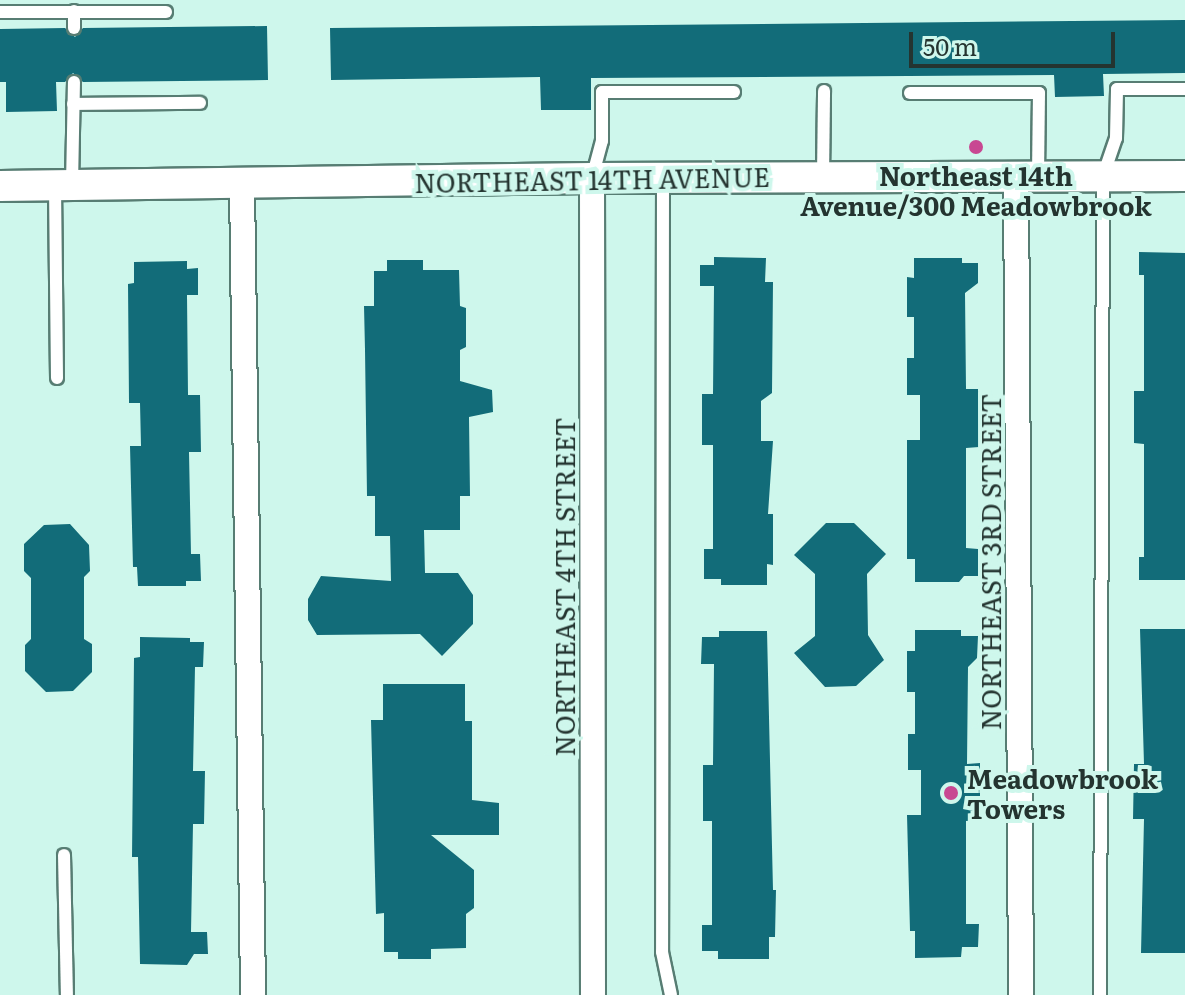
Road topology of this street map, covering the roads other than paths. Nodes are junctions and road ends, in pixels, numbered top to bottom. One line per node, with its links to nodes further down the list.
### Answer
1 (74, 11): 2 (lane); 3 (lane); 4 (lane)
2 (0, 12)
3 (166, 12)
4 (74, 28)
5 (74, 82): 11 (lane)
6 (1185, 89): 13 (lane)
7 (824, 91): 15 (lane)
8 (734, 92): 16 (lane)
9 (910, 93): 12 (lane)
10 (200, 103): 11 (lane)
11 (73, 104): 20 (lane)
12 (1027, 176): 13 (street, NORTHEAST 14TH AVENUE); 15 (street, NORTHEAST 14TH AVENUE); 27 (street, NORTHEAST 3RD STREET)
13 (1103, 176): 14 (street, NORTHEAST 14TH AVENUE); 28 (lane)
14 (1185, 176)
15 (823, 177): 17 (street, NORTHEAST 14TH AVENUE)
16 (592, 178): 17 (street, NORTHEAST 14TH AVENUE); 18 (street, NORTHEAST 14TH AVENUE); 25 (street, NORTHEAST 4TH STREET)
17 (663, 178): 26 (lane)
18 (242, 184): 20 (street, NORTHEAST 14TH AVENUE); 24 (street)
19 (0, 186): 20 (street, NORTHEAST 14TH AVENUE)
20 (64, 186): 21 (lane)
21 (57, 378)
22 (64, 855): 23 (lane)
23 (67, 995)
24 (253, 995)
25 (593, 995)
26 (671, 995)
27 (1021, 995)
28 (1100, 995)

